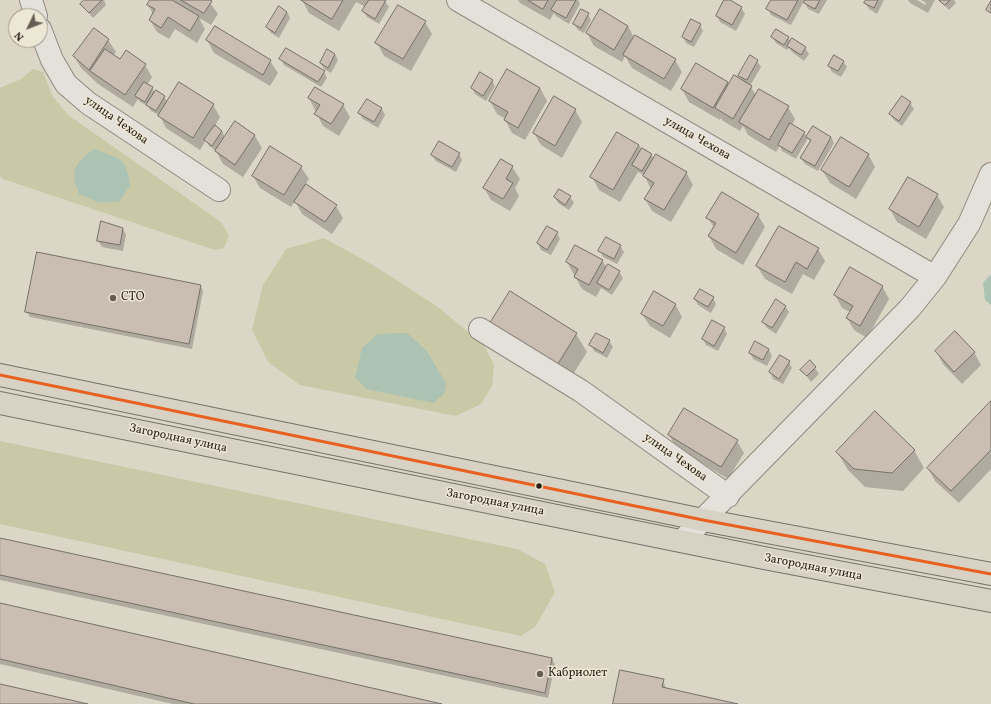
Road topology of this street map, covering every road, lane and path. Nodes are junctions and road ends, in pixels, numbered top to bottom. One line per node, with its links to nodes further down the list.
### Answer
1 (458, 0): 5 (street, улица Чехова)
2 (48, 48): 4 (street, улица Чехова)
3 (991, 174): 5 (street)
4 (219, 190)
5 (935, 277): 9 (street)
6 (480, 329): 9 (street, улица Чехова)
7 (0, 375): 10 (highway)
8 (0, 403): 11 (highway, Загородная улица)
9 (728, 496): 10 (street)
10 (703, 520): 11 (street); 12 (highway)
11 (682, 541): 13 (highway, Загородная улица)
12 (991, 574)
13 (991, 601)

